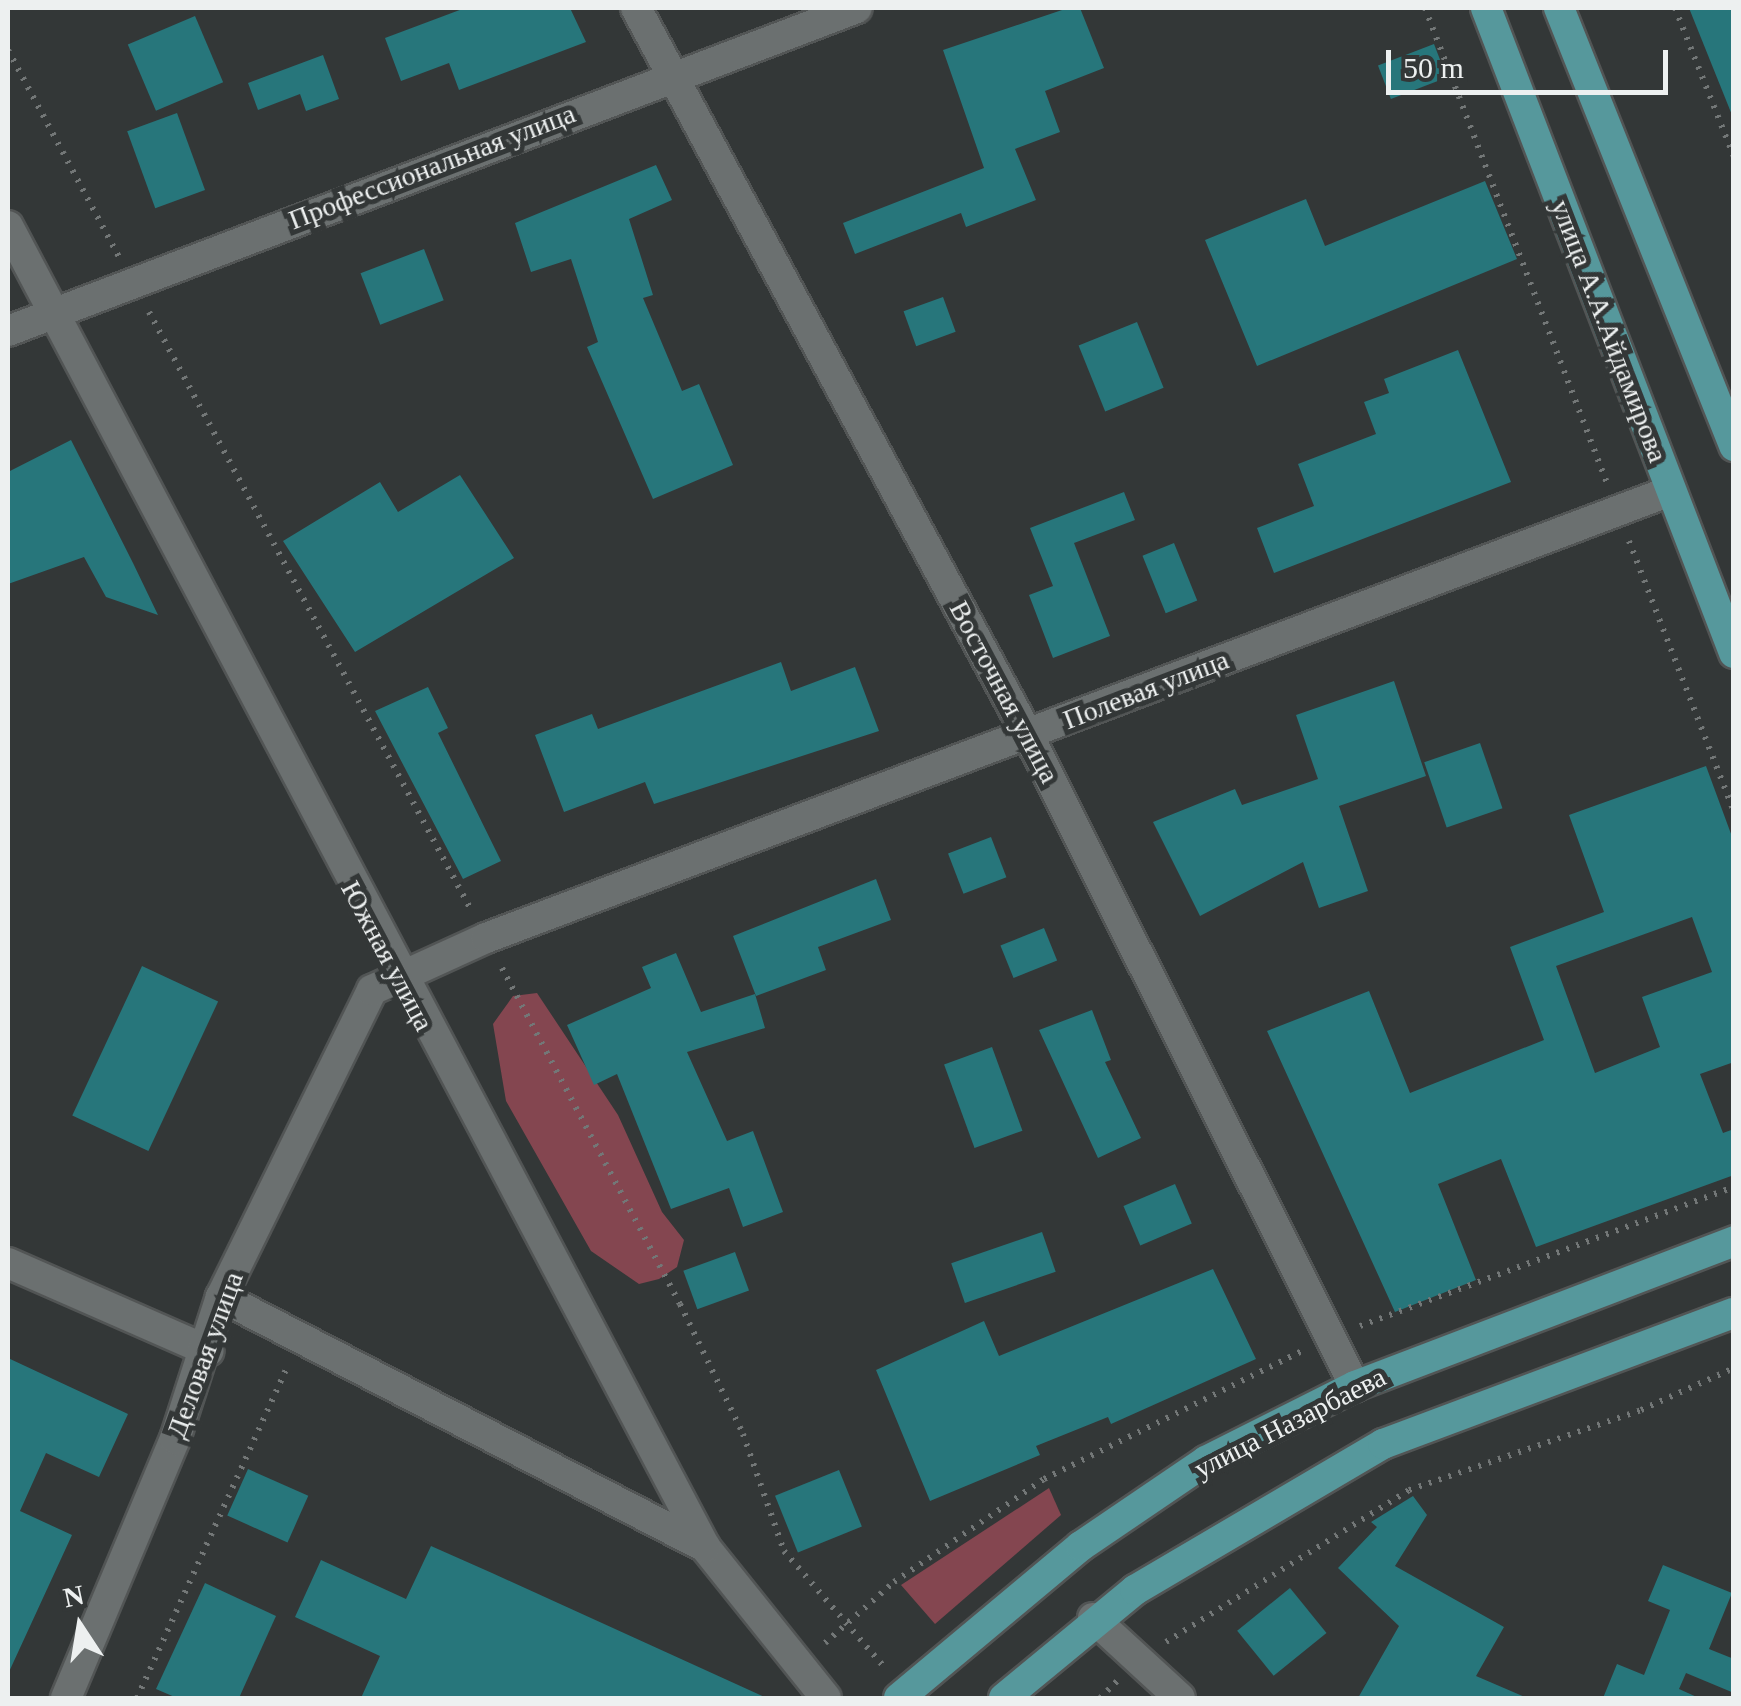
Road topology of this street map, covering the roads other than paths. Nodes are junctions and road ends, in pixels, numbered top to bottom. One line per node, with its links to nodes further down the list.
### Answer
1 (636, 8): 5 (street, Восточная улица)
2 (857, 8): 5 (street, Профессиональная улица)
3 (1486, 8): 10 (main road, улица А.А.Айдамирова)
4 (1560, 8): 9 (main road)
5 (671, 76): 7 (street, Профессиональная улица); 12 (street, Восточная улица)
6 (8, 226): 7 (street, Южная улица)
7 (50, 315): 8 (street, Профессиональная улица); 13 (street, Южная улица)
8 (8, 331)
9 (1734, 446)
10 (1670, 491): 11 (main road, улица А.А.Айдамирова); 12 (street, Полевая улица)
11 (1734, 653)
12 (1028, 734): 13 (street, Полевая улица); 19 (street, Восточная улица)
13 (398, 977): 16 (street, Деловая улица); 20 (street, Южная улица)
14 (1734, 1241): 19 (main road, улица Назарбаева)
15 (8, 1263): 18 (street)
16 (221, 1297): 18 (street, Деловая улица); 20 (street)
17 (1734, 1312): 21 (main road)
18 (208, 1350): 23 (street, Деловая улица)
19 (1355, 1386): 22 (main road, улица Назарбаева)
20 (705, 1547): 24 (street, Южная улица)
21 (1093, 1618): 25 (main road); 26 (street)
22 (902, 1695)
23 (66, 1698)
24 (826, 1698)
25 (1004, 1698)
26 (1180, 1698)

